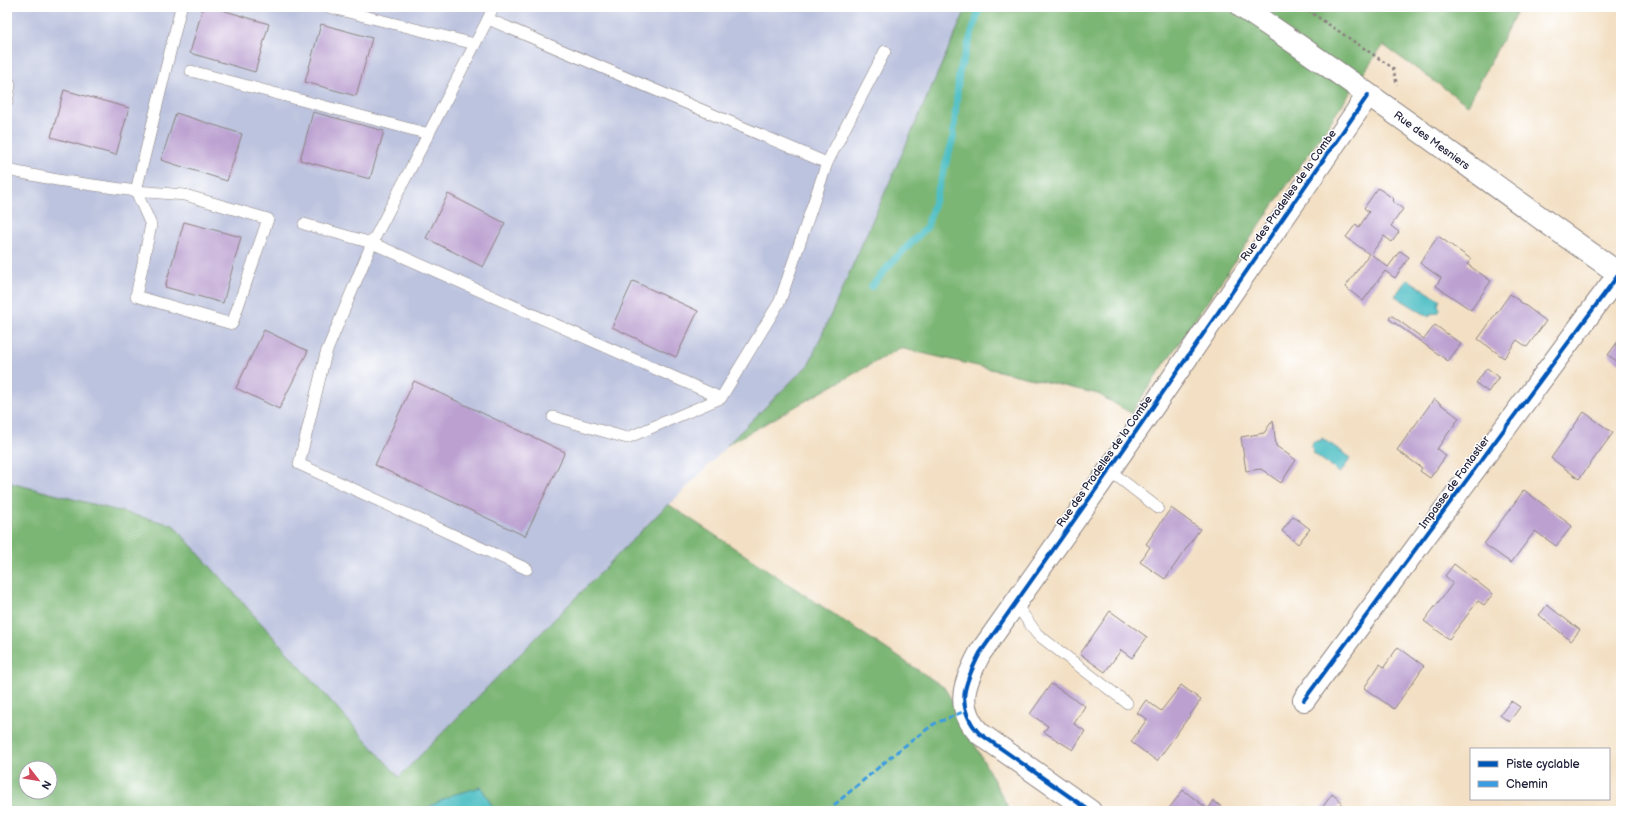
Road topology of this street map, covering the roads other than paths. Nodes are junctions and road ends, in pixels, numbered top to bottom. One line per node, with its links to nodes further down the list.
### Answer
1 (182, 7): 15 (lane)
2 (328, 7): 6 (lane)
3 (493, 7): 5 (lane)
4 (1242, 7): 10 (street, Rue des Mesniers)
5 (488, 19): 6 (lane); 13 (lane)
6 (475, 44): 12 (lane)
7 (885, 51): 13 (lane)
8 (191, 71): 12 (lane)
9 (7, 80): 11 (lane)
10 (1368, 95): 18 (street, Rue des Mesniers); 21 (street, Rue des Pradelles de la Combe)
11 (7, 103)
12 (429, 134): 17 (lane)
13 (827, 163): 19 (lane)
14 (7, 170): 15 (lane)
15 (136, 191): 15 (lane)
16 (304, 224): 17 (lane)
17 (372, 244): 19 (lane); 23 (lane)
18 (1620, 275): 25 (street, Impasse de Fontastier)
19 (721, 398): 20 (lane)
20 (553, 417)
21 (1109, 470): 22 (lane); 24 (street, Rue des Pradelles de la Combe)
22 (1158, 508)
23 (527, 569)
24 (1015, 603): 26 (lane); 27 (street, Rue des Pradelles de la Combe)
25 (1304, 700)
26 (1128, 702)
27 (1090, 811)

